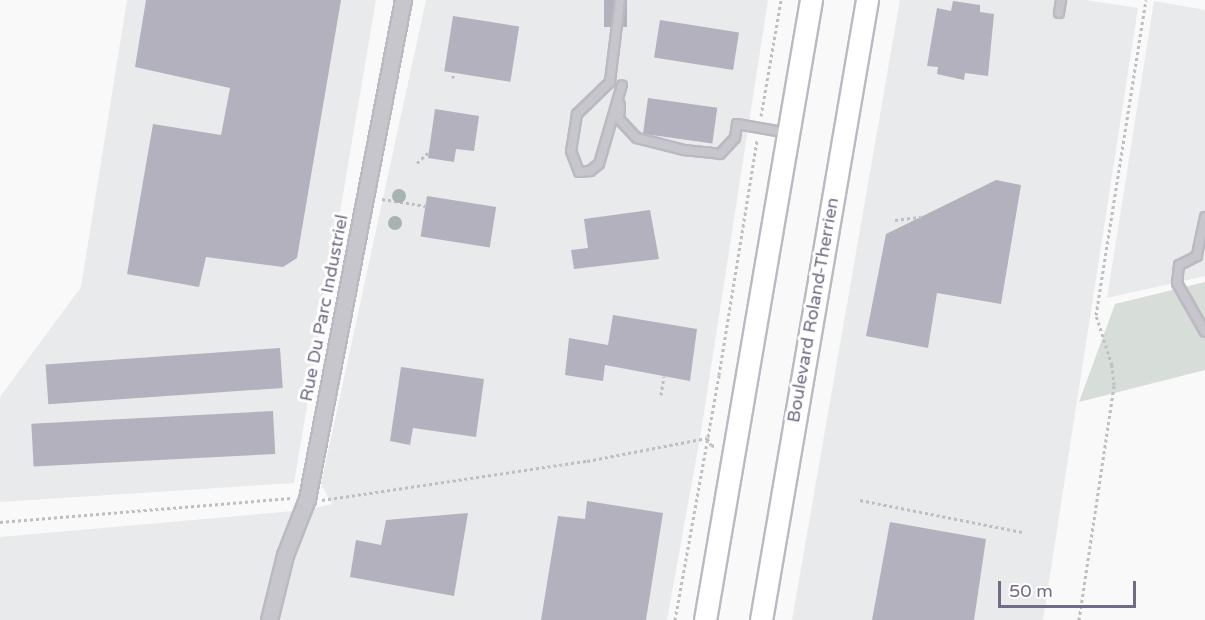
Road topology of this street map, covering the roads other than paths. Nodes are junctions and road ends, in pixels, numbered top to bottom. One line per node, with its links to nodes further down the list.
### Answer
1 (403, 0): 10 (street, Rue Du Parc Industriel)
2 (620, 0): 7 (lane)
3 (812, 0): 7 (main road)
4 (867, 0): 12 (main road, Boulevard Roland-Therrien)
5 (1061, 0): 6 (lane)
6 (1059, 13)
7 (789, 133): 11 (main road)
8 (1205, 217): 9 (lane)
9 (1205, 332)
10 (269, 620)
11 (705, 620)
12 (761, 620)

